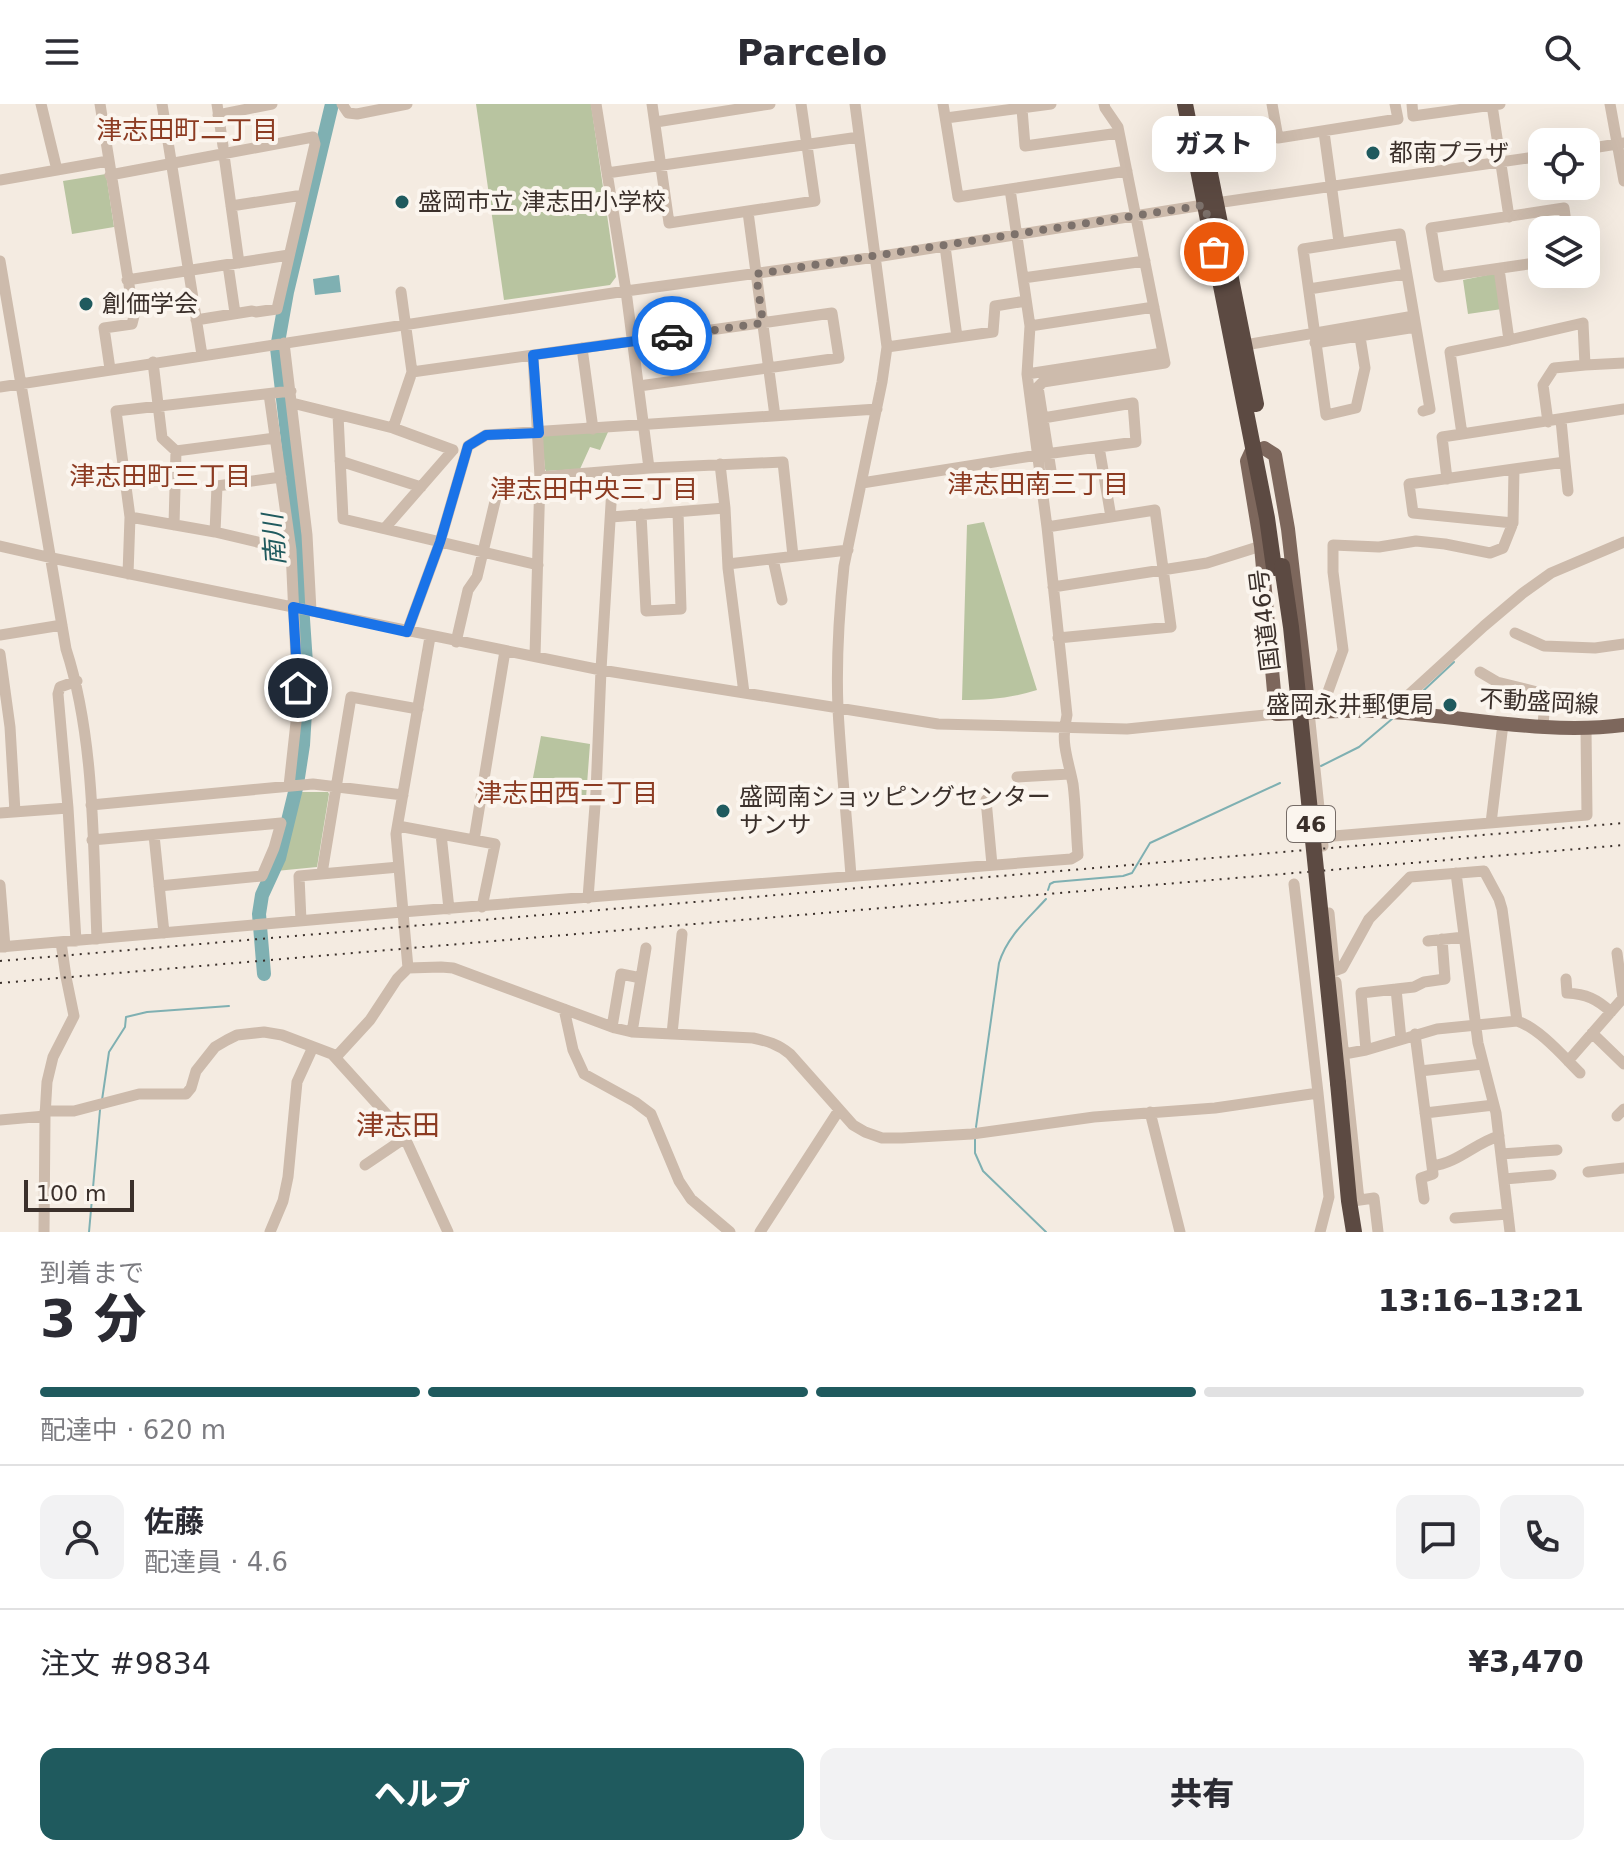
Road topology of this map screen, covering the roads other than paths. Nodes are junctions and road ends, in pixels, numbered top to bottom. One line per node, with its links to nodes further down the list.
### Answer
1 (41, 104): 40 (street)
2 (100, 104): 36 (street)
3 (162, 104): 38 (street)
4 (272, 104): 25 (street)
5 (342, 104): 6 (street)
6 (407, 104)
7 (596, 104): 42 (street)
8 (652, 104): 27 (street)
9 (770, 104): 21 (street)
10 (801, 104): 32 (street)
11 (855, 104): 30 (street)
12 (943, 104): 26 (street)
13 (1051, 104): 24 (street)
14 (1104, 104): 29 (street)
15 (1185, 104): 49 (highway, 国道46号 / 46)
16 (1196, 104): 49 (highway, 国道46号 / 46)
17 (1272, 104): 28 (street)
18 (1395, 104): 28 (street)
19 (1412, 104): 22 (street)
20 (1610, 104): 31 (street)
21 (752, 105): 23 (street)
22 (1496, 105): 37 (street)
23 (701, 109): 27 (street)
24 (1022, 109): 26 (street); 29 (street)
25 (217, 110): 34 (street)
26 (946, 118): 47 (street)
27 (656, 122): 39 (street)
28 (1324, 132): 46 (street)
29 (1119, 133): 41 (street)
30 (859, 137): 32 (street); 59 (street)
31 (1621, 143): 33 (street); 45 (street)
32 (808, 144): 39 (street); 51 (street)
33 (1600, 147)
34 (224, 150): 38 (street); 48 (street); 50 (street)
35 (1528, 158): 37 (street)
36 (108, 161): 40 (street); 43 (street)
37 (1501, 163): 46 (street); 54 (street)
38 (172, 164): 43 (street); 65 (street)
39 (660, 166): 42 (street); 51 (street)
40 (57, 170): 44 (street)
41 (1127, 171): 47 (street); 52 (street)
42 (607, 173): 71 (street)
43 (110, 175): 69 (street)
44 (0, 180)
45 (1624, 181)
46 (1332, 186): 49 (street); 56 (street)
47 (1010, 189): 55 (street)
48 (303, 195): 50 (street); 58 (street)
49 (1210, 204): 52 (street); 87 (highway, 国道46号 / 46); 121 (highway, 国道46号 / 46)
50 (231, 206): 62 (street)
51 (748, 212): 66 (street)
52 (1136, 215): 55 (street); 61 (street)
53 (1565, 216): 54 (street)
54 (1509, 217): 64 (street)
55 (1017, 234): 57 (street); 68 (street)
56 (1339, 242): 67 (street); 70 (street)
57 (945, 246): 59 (street); 81 (street)
58 (289, 255): 62 (street); 75 (street)
59 (876, 257): 66 (street); 88 (street)
60 (0, 261): 100 (street)
61 (1145, 261): 68 (street); 74 (street)
62 (234, 264): 65 (street); 75 (street)
63 (1528, 264): 64 (street)
64 (1499, 269): 84 (street)
65 (188, 271): 69 (street); 76 (street)
66 (756, 274): 71 (street); 78 (street)
67 (1405, 274): 70 (street); 77 (street)
68 (1023, 278): 73 (street)
69 (127, 280): 97 (street)
70 (1309, 289): 83 (street)
71 (626, 291): 79 (street); 85 (street)
72 (401, 292): 79 (street)
73 (1026, 301): 80 (street); 81 (street)
74 (1154, 307): 80 (street); 90 (street)
75 (235, 313): 76 (street)
76 (196, 320): 91 (street)
77 (1415, 322): 82 (street); 83 (street); 108 (street)
78 (763, 323): 85 (street); 96 (street); 96 (street)
79 (406, 324): 86 (street); 98 (street)
80 (1030, 326): 99 (street)
81 (957, 337): 88 (street)
82 (1360, 337): 83 (street); 83 (street)
83 (1315, 338): 87 (street)
84 (1509, 340): 95 (street); 118 (street)
85 (633, 341): 89 (street); 101 (street)
86 (284, 343): 91 (street); 104 (street)
87 (1245, 345): 121 (highway, 国道46号 / 46)
88 (887, 347): 106 (street)
89 (582, 348): 92 (street); 116 (street)
90 (1163, 353): 99 (street); 111 (street)
91 (202, 355): 93 (street)
92 (533, 355): 98 (street); 117 (street)
93 (153, 362): 97 (street); 105 (street)
94 (1624, 363): 95 (street)
95 (1585, 365): 113 (street)
96 (769, 368): 101 (street); 110 (street)
97 (110, 369): 100 (street)
98 (412, 372): 115 (street)
99 (1027, 374): 123 (street)
100 (22, 383): 102 (street); 157 (street)
101 (639, 386): 114 (street)
102 (0, 387)
103 (269, 394): 104 (street); 105 (street); 119 (street)
104 (292, 397): 109 (street); 166 (street)
105 (158, 406): 122 (street); 141 (street)
106 (877, 409): 110 (street); 133 (street)
107 (1624, 409): 112 (street)
108 (1423, 411)
109 (338, 415): 115 (street); 124 (street)
110 (775, 416): 114 (street)
111 (1043, 418): 120 (street); 123 (street)
112 (1561, 420): 113 (street); 125 (street)
113 (1548, 422): 118 (street)
114 (644, 426): 116 (street); 127 (street)
115 (393, 428): 134 (street)
116 (593, 429): 117 (street)
117 (539, 433): 131 (street); 149 (street)
118 (1462, 434): 132 (street)
119 (275, 438): 122 (street); 130 (street)
120 (1099, 447): 123 (street); 143 (street)
121 (1259, 447): 152 (main road); 184 (main road); 257 (highway, 国道46号 / 46, bridge)
122 (176, 451): 145 (street)
123 (1043, 455): 133 (street); 135 (street); 146 (street)
124 (340, 461): 134 (street); 147 (street)
125 (1565, 462): 128 (street); 136 (street)
126 (720, 464): 127 (street); 138 (street); 156 (street)
127 (649, 468): 129 (street)
128 (1514, 469): 132 (street); 144 (street)
129 (613, 471): 131 (street); 142 (street)
130 (281, 477): 148 (street); 153 (street)
131 (540, 477): 137 (street)
132 (1447, 479): 144 (street)
133 (862, 483): 154 (street)
134 (421, 487): 147 (street)
135 (1054, 490)
136 (1568, 491)
137 (540, 492): 155 (street); 160 (street)
138 (725, 508): 139 (street); 159 (street)
139 (678, 512): 140 (street); 140 (street)
140 (641, 514): 142 (street)
141 (130, 517): 145 (street); 162 (street)
142 (611, 517): 178 (street)
143 (1111, 517): 146 (street); 161 (street)
144 (1513, 523): 184 (street)
145 (174, 525): 148 (street)
146 (1047, 527): 163 (street)
147 (385, 528): 149 (street)
148 (215, 532): 153 (street)
149 (440, 542): 155 (street); 168 (street)
150 (1624, 542): 185 (street)
151 (0, 546): 157 (street)
152 (1261, 546): 161 (street); 186 (main road)
153 (291, 550): 165 (street)
154 (848, 550): 156 (street); 182 (street)
155 (482, 551): 160 (street); 173 (street)
156 (793, 556): 158 (street)
157 (52, 558): 162 (street); 167 (street)
158 (773, 559): 159 (street); 164 (street)
159 (728, 564): 181 (street)
160 (538, 565): 177 (street)
161 (1164, 570): 163 (street); 172 (street)
162 (128, 574): 165 (street)
163 (1053, 587): 172 (street)
164 (782, 600)
165 (293, 607): 166 (street); 194 (street)
166 (311, 611): 168 (street)
167 (62, 625): 170 (street); 180 (street)
168 (407, 632): 171 (street)
169 (1515, 633): 174 (street)
170 (0, 635)
171 (430, 637): 173 (street); 183 (street)
172 (1058, 638): 189 (street)
173 (456, 642): 175 (street)
174 (1624, 644)
175 (505, 651): 177 (street); 207 (street)
176 (0, 654): 200 (street)
177 (535, 656): 178 (street)
178 (601, 670): 181 (street); 216 (street)
179 (1480, 672): 190 (street)
180 (77, 681): 198 (street); 199 (street)
181 (744, 693): 182 (street)
182 (838, 708): 189 (street); 212 (street)
183 (418, 709): 195 (street); 196 (street)
184 (1315, 712): 185 (main road, 不動盛岡線); 186 (main road, 不動盛岡線); 202 (street)
185 (1397, 712): 187 (main road, 不動盛岡線)
186 (1276, 714): 189 (street)
187 (1503, 724): 190 (main road, 不動盛岡線); 202 (street)
188 (1624, 725): 191 (main road, 不動盛岡線)
189 (1064, 728): 192 (street)
190 (1543, 728): 191 (main road, 不動盛岡線)
191 (1586, 729): 202 (street)
192 (1069, 774): 193 (street); 208 (street)
193 (1017, 777)
194 (289, 786): 195 (street); 198 (street)
195 (336, 786): 196 (street); 210 (street)
196 (403, 795): 203 (street)
197 (986, 800): 208 (street)
198 (91, 805): 206 (street)
199 (68, 808): 200 (street); 227 (street)
200 (15, 812): 201 (street)
201 (0, 813)
202 (1491, 823)
203 (398, 826): 204 (street); 209 (street)
204 (441, 834): 207 (street); 218 (street)
205 (154, 835): 206 (street); 215 (street); 215 (street)
206 (92, 840): 225 (street)
207 (474, 840): 217 (street)
208 (992, 865): 212 (street)
209 (399, 867): 210 (street); 219 (street)
210 (322, 873): 221 (street)
211 (1456, 873): 224 (street); 234 (street); 240 (street)
212 (851, 876): 216 (street)
213 (1294, 884): 257 (street)
214 (0, 885): 230 (street)
215 (159, 886): 222 (street)
216 (588, 898): 217 (street)
217 (482, 907): 218 (street)
218 (449, 909): 219 (street)
219 (402, 912): 221 (street); 233 (street)
220 (1329, 913): 234 (street)
221 (301, 921): 222 (street)
222 (164, 933): 225 (street)
223 (682, 934): 245 (street)
224 (1464, 937): 226 (street); 241 (street)
225 (97, 939): 227 (street)
226 (1442, 939): 228 (street); 237 (street)
227 (76, 941): 229 (street)
228 (1428, 941)
229 (61, 942): 230 (street); 262 (street)
230 (2, 947)
231 (646, 948): 235 (street)
232 (1617, 953): 239 (street)
233 (408, 968): 238 (street); 251 (street)
234 (1334, 971): 250 (street)
235 (641, 978): 242 (street); 243 (street)
236 (1566, 979): 239 (street)
237 (1396, 989): 247 (street); 249 (street)
238 (564, 1009): 242 (street); 282 (street)
239 (1611, 1012): 244 (street)
240 (1517, 1021): 241 (street); 252 (street)
241 (1475, 1025): 246 (street); 254 (street)
242 (612, 1027): 243 (street)
243 (632, 1032): 245 (street)
244 (1592, 1033): 252 (street); 253 (street)
245 (672, 1034): 259 (street)
246 (1415, 1034): 247 (street); 255 (street)
247 (1401, 1039): 249 (street)
248 (313, 1047): 251 (street); 262 (street); 280 (street)
249 (1366, 1050): 250 (street)
250 (1344, 1054): 275 (street)
251 (336, 1057): 265 (street)
252 (1568, 1061): 256 (street)
253 (1623, 1061)
254 (1483, 1064): 255 (street); 258 (street)
255 (1420, 1071): 261 (street)
256 (1580, 1073)
257 (1328, 1087): 260 (street); 275 (highway, 国道46号 / 46); 276 (street)
258 (1494, 1105): 261 (street); 264 (street)
259 (839, 1110): 260 (street); 283 (street)
260 (1150, 1112): 284 (street)
261 (1425, 1113): 269 (street)
262 (45, 1114): 263 (street); 279 (street)
263 (0, 1120)
264 (1499, 1136): 267 (street); 269 (street)
265 (405, 1138): 268 (street); 281 (street)
266 (1557, 1150): 267 (street)
267 (1501, 1154): 273 (street)
268 (365, 1165)
269 (1432, 1166): 274 (street)
270 (1624, 1168): 271 (street)
271 (1588, 1172)
272 (1551, 1175): 273 (street)
273 (1504, 1179): 277 (street)
274 (1424, 1199)
275 (1349, 1200): 276 (street); 286 (highway, 国道46号 / 46); 287 (highway, 国道46号 / 46); 288 (street)
276 (1326, 1212): 285 (street)
277 (1508, 1214): 278 (street); 289 (street)
278 (1455, 1218)
279 (44, 1232)
280 (270, 1232)
281 (448, 1232)
282 (730, 1232)
283 (760, 1232)
284 (1180, 1232)
285 (1320, 1232)
286 (1342, 1232)
287 (1354, 1232)
288 (1378, 1232)
289 (1510, 1232)

